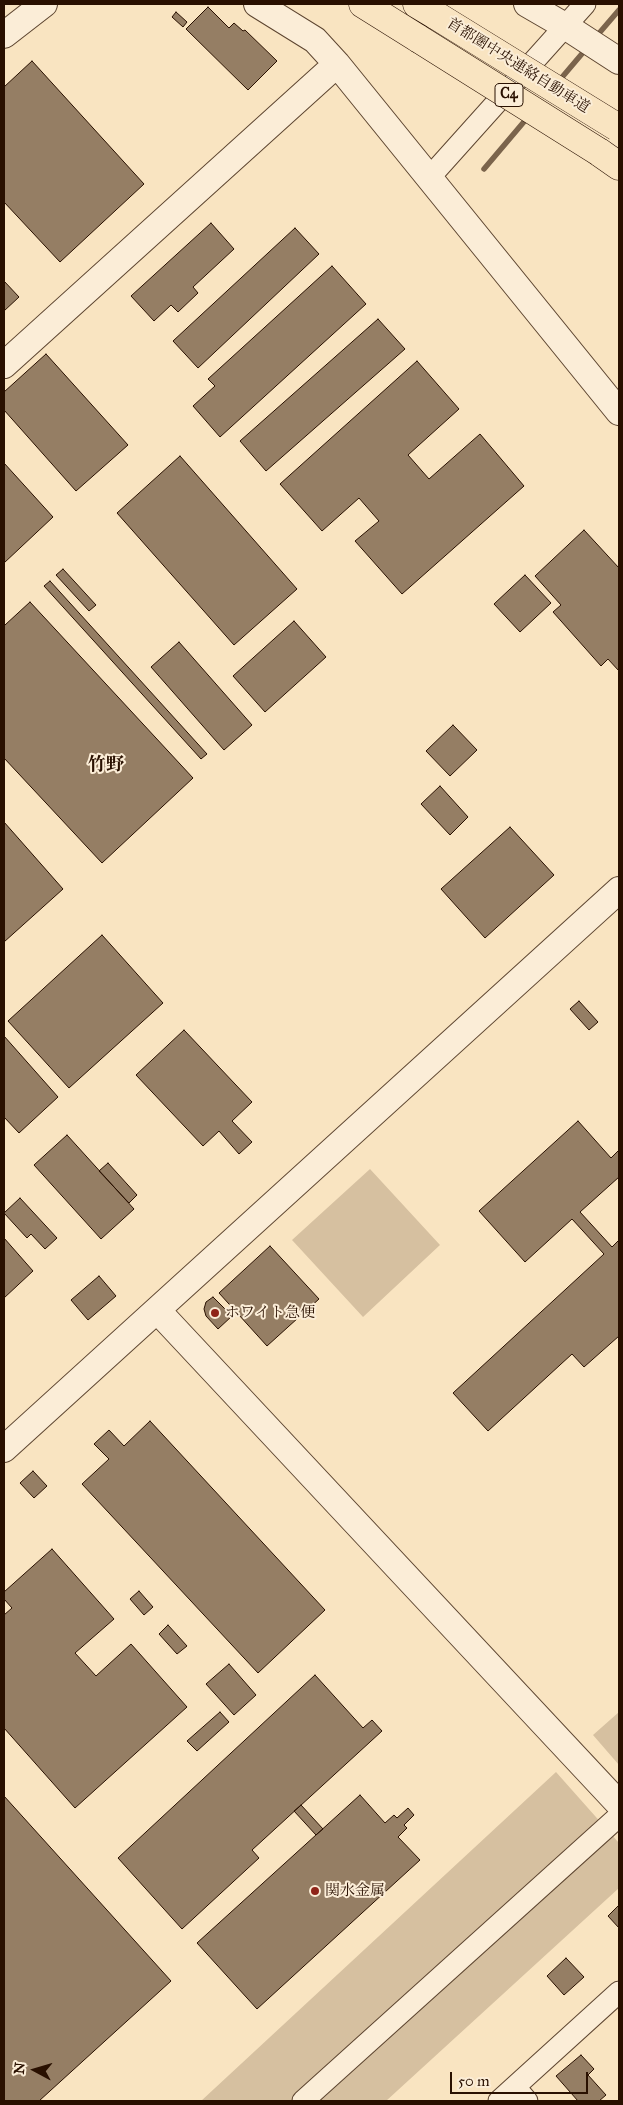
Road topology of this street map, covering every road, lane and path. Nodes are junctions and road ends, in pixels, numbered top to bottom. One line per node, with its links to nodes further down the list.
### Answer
1 (44, 4): 8 (street)
2 (257, 4): 10 (street)
3 (363, 4): 12 (highway, 首都圏中央連絡自動車道 / C4, bridge)
4 (527, 4): 7 (street)
5 (584, 4): 7 (street)
6 (427, 10): 11 (highway, 首都圏中央連絡自動車道 / C4, bridge)
7 (565, 26): 9 (street); 13 (street)
8 (4, 35)
9 (619, 61)
10 (337, 64): 13 (street); 14 (street)
11 (618, 128)
12 (609, 159)
13 (429, 178): 15 (street)
14 (4, 365)
15 (619, 412)
16 (619, 890): 17 (street)
17 (157, 1310): 18 (street); 19 (street)
18 (4, 1449)
19 (619, 1804)
20 (619, 1816): 23 (street)
21 (616, 2002): 22 (street)
22 (514, 2097)
23 (303, 2101)

